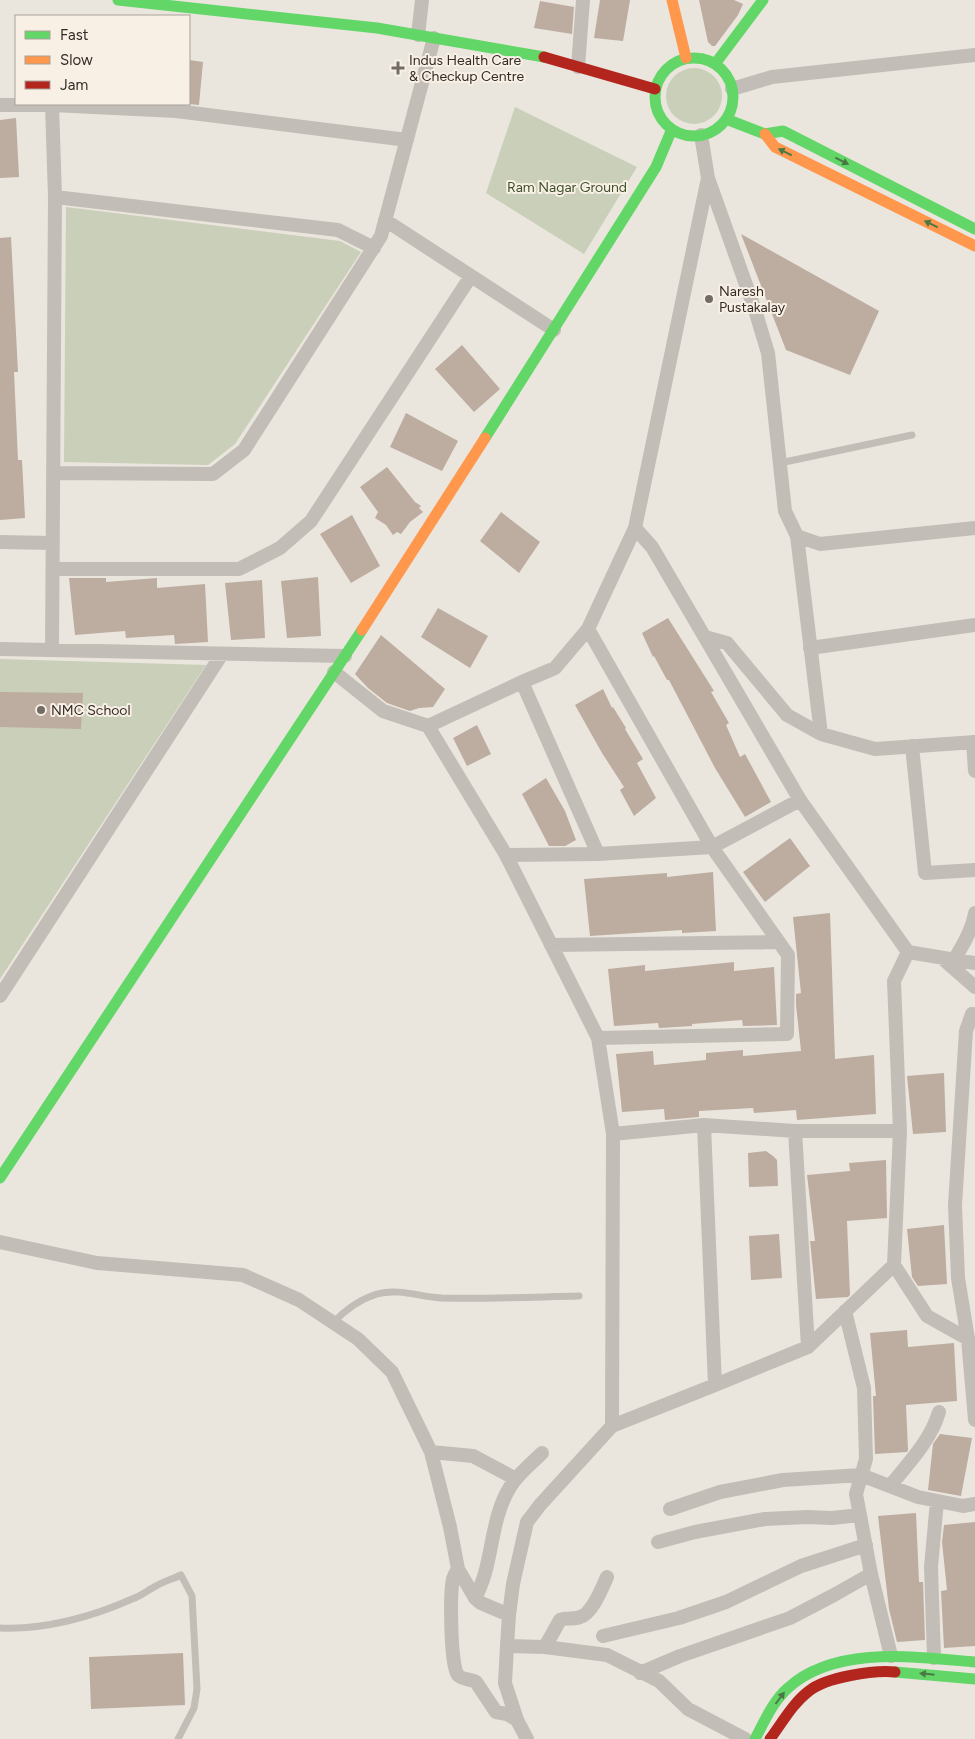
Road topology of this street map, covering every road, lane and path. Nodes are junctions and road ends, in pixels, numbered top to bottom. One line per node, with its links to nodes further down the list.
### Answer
1 (118, 0): 6 (street)
2 (422, 0): 6 (street)
3 (583, 0): 11 (street)
4 (672, 0): 9 (street)
5 (762, 0): 10 (street)
6 (418, 35): 7 (street)
7 (434, 38): 11 (street); 20 (street)
8 (975, 55): 13 (street)
9 (686, 58): 10 (street); 12 (street)
10 (715, 64): 13 (street)
11 (578, 67): 12 (street)
12 (655, 89): 17 (street)
13 (732, 89): 16 (street)
14 (0, 105): 15 (street)
15 (52, 105): 20 (street); 22 (street)
16 (726, 119): 18 (street); 19 (street)
17 (672, 129): 19 (street); 28 (street)
18 (765, 134): 24 (street, one-way to 24); 25 (street, one-way to 18)
19 (701, 135): 21 (street)
20 (407, 140): 23 (street)
21 (708, 178): 30 (street); 32 (street)
22 (55, 197): 26 (street); 31 (street)
23 (385, 220): 26 (street); 27 (street)
24 (975, 229)
25 (975, 246)
26 (374, 248): 31 (street)
27 (471, 276): 28 (street); 37 (street)
28 (554, 330): 45 (street)
29 (912, 435): 30 (lane)
30 (780, 463): 34 (street)
31 (53, 473): 36 (street)
32 (636, 528): 39 (street); 40 (street)
33 (975, 528): 34 (street)
34 (797, 536): 41 (street)
35 (0, 542): 36 (street)
36 (52, 543): 37 (street)
37 (53, 569): 43 (street)
38 (975, 625): 41 (street)
39 (588, 629): 47 (street); 54 (street)
40 (705, 637): 49 (street); 53 (street)
41 (810, 648): 49 (street)
42 (0, 649): 43 (street)
43 (52, 650): 44 (street)
44 (222, 654): 45 (street); 65 (street)
45 (345, 656): 46 (street)
46 (334, 672): 48 (street); 72 (street)
47 (522, 682): 48 (street); 55 (street)
48 (428, 726): 56 (street)
49 (821, 734): 51 (street)
50 (974, 742): 51 (street); 52 (street)
51 (912, 746): 57 (street)
52 (975, 771)
53 (800, 800): 54 (street); 61 (street)
54 (712, 847): 55 (street); 59 (street)
55 (598, 854): 56 (street)
56 (506, 855): 60 (street)
57 (975, 870)
58 (975, 913): 62 (street)
59 (779, 942): 60 (street); 67 (street)
60 (551, 945): 67 (street)
61 (908, 952): 62 (street); 69 (street)
62 (948, 959): 63 (street); 64 (street)
63 (975, 963)
64 (975, 986)
65 (0, 996)
66 (975, 1014): 78 (street)
67 (598, 1038): 71 (street)
68 (704, 1125): 70 (street); 71 (street); 80 (street)
69 (900, 1130): 70 (street); 74 (street)
70 (795, 1131): 79 (street)
71 (613, 1134): 83 (street)
72 (0, 1178)
73 (0, 1242): 77 (street)
74 (894, 1265): 76 (street); 78 (street)
75 (579, 1296): 77 (lane)
76 (845, 1311): 79 (street); 86 (street)
77 (333, 1323): 84 (street)
78 (972, 1342): 82 (street)
79 (808, 1346): 80 (street)
80 (714, 1385): 83 (street)
81 (939, 1412): 88 (street)
82 (975, 1420)
83 (612, 1426): 99 (street)
84 (431, 1452): 87 (street); 95 (street)
85 (542, 1453): 87 (street)
86 (862, 1475): 88 (street); 91 (street); 92 (street)
87 (516, 1479): 98 (street)
88 (890, 1486): 89 (street)
89 (937, 1501): 90 (street); 105 (street)
90 (975, 1504)
91 (670, 1509)
92 (860, 1515): 93 (street); 94 (street)
93 (658, 1542)
94 (866, 1546): 96 (street); 101 (street)
95 (458, 1569): 98 (street); 109 (street)
96 (871, 1574): 104 (street); 107 (street)
97 (607, 1577): 103 (street)
98 (475, 1598): 99 (street)
99 (509, 1615): 102 (street)
100 (0, 1628): 110 (lane)
101 (603, 1636)
102 (507, 1646): 103 (street); 109 (street)
103 (545, 1647): 107 (street)
104 (891, 1656): 105 (street); 113 (street, one-way to 104)
105 (934, 1658): 106 (street)
106 (975, 1662)
107 (640, 1673): 112 (street)
108 (975, 1679): 114 (street, one-way to 114)
109 (518, 1720): 111 (street)
110 (178, 1739)
111 (527, 1739)
112 (745, 1739)
113 (755, 1739)
114 (770, 1739)

